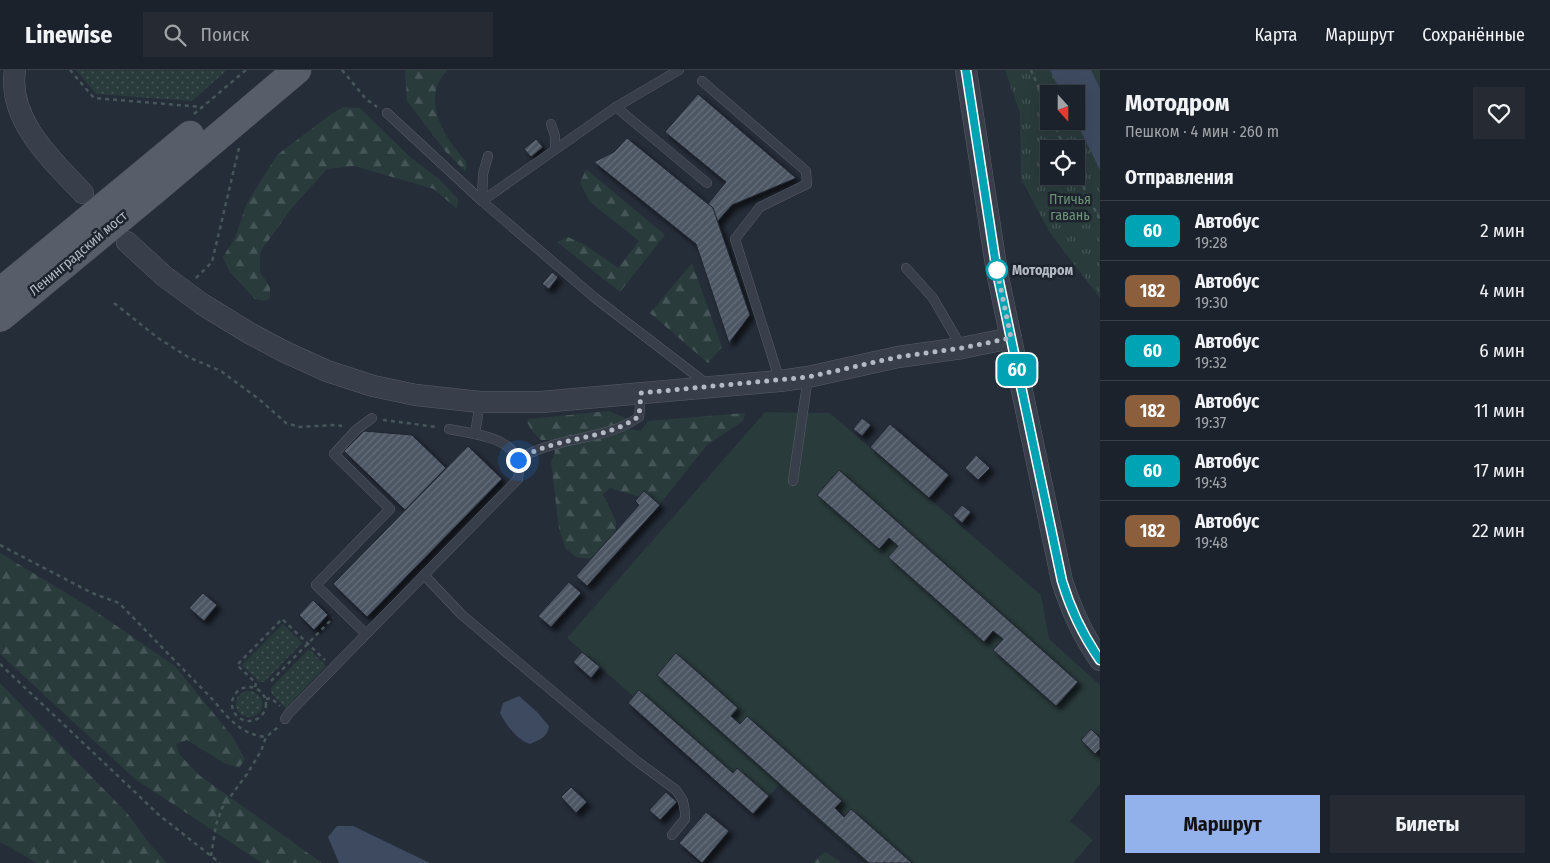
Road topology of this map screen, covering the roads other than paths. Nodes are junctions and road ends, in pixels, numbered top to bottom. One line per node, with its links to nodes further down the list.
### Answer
1 (15, 70): 14 (street)
2 (268, 70): 12 (main road)
3 (297, 70): 12 (main road)
4 (679, 70): 7 (lane)
5 (966, 70): 20 (street)
6 (702, 81): 23 (lane)
7 (616, 106): 10 (lane); 13 (lane)
8 (387, 113): 15 (lane)
9 (551, 124): 10 (lane)
10 (555, 148): 15 (lane)
11 (488, 156): 15 (lane)
12 (149, 182): 18 (main road, Ленинградский мост, bridge); 19 (main road, Ленинградский мост, bridge)
13 (707, 183)
14 (83, 194)
15 (482, 200): 24 (lane)
16 (127, 242): 26 (street)
17 (906, 268): 21 (lane)
18 (0, 292)
19 (0, 318)
20 (1011, 338): 21 (street); 34 (street)
21 (962, 348): 22 (street)
22 (808, 377): 23 (street); 31 (lane)
23 (780, 381): 24 (street)
24 (711, 387): 25 (street)
25 (636, 390): 26 (street); 30 (lane)
26 (480, 402): 29 (lane)
27 (372, 418): 33 (lane)
28 (449, 429): 29 (lane)
29 (475, 434): 30 (lane)
30 (518, 460): 32 (lane)
31 (793, 481)
32 (424, 575): 33 (lane); 36 (lane)
33 (366, 634): 35 (lane)
34 (1100, 660)
35 (286, 717)
36 (672, 835)

